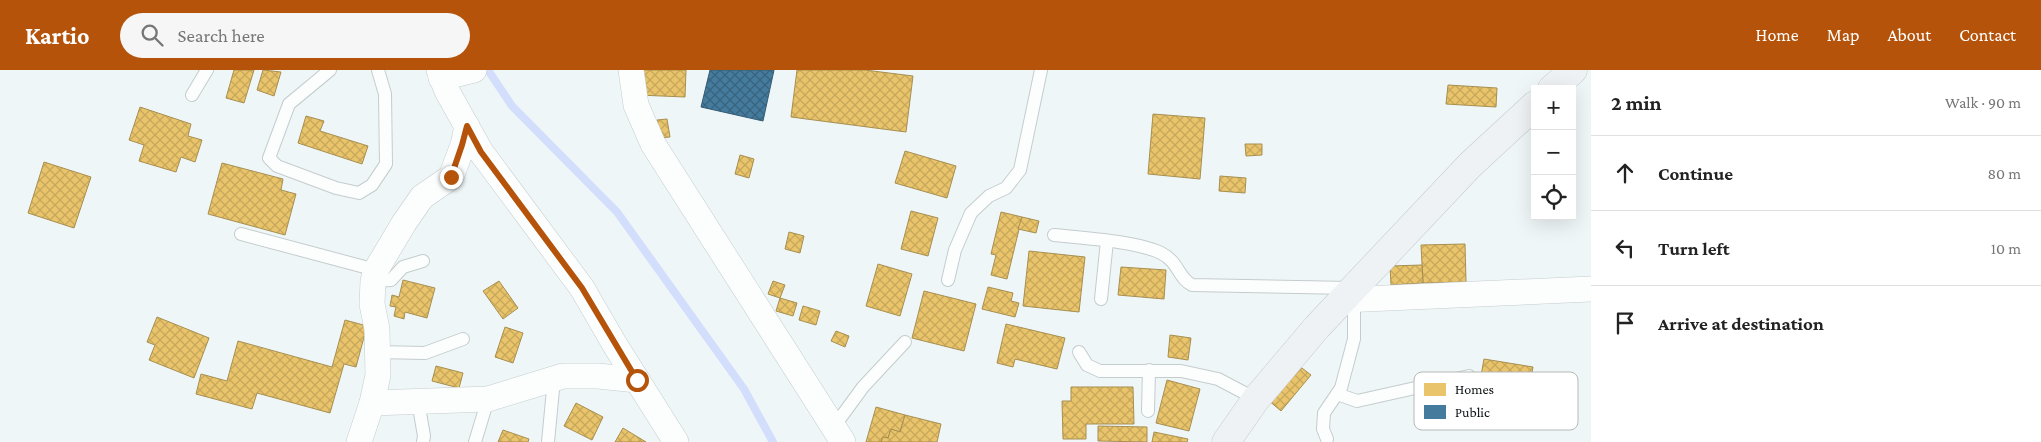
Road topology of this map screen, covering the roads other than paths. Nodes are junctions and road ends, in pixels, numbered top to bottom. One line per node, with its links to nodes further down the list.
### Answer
1 (207, 70): 9 (lane)
2 (330, 70): 3 (lane)
3 (378, 70)
4 (631, 70): 35 (street)
5 (1041, 70): 17 (lane)
6 (1573, 70): 8 (main road)
7 (455, 73): 11 (street)
8 (1556, 85)
9 (192, 95)
10 (1531, 109): 19 (main road)
11 (467, 126): 16 (street); 27 (street)
12 (241, 234): 16 (lane)
13 (1054, 234): 14 (lane)
14 (1108, 242): 19 (lane); 20 (lane)
15 (423, 261): 16 (lane)
16 (375, 275): 23 (street)
17 (948, 280)
18 (1591, 289): 19 (street)
19 (1350, 296): 29 (lane); 31 (main road)
20 (1101, 300)
21 (463, 339): 23 (lane)
22 (904, 342): 35 (lane)
23 (376, 352): 33 (street)
24 (1079, 352): 25 (lane)
25 (1149, 370): 31 (lane); 34 (lane)
26 (554, 379): 27 (street); 30 (street); 41 (lane)
27 (637, 380): 42 (street)
28 (1414, 388): 29 (lane)
29 (1337, 394): 36 (lane)
30 (488, 399): 32 (street); 40 (lane)
31 (1256, 399): 37 (main road)
32 (418, 401): 33 (street); 39 (lane)
33 (372, 403): 38 (street)
34 (1148, 411)
35 (838, 435)
36 (1327, 439)
37 (1229, 440)
38 (359, 442)
39 (423, 442)
40 (475, 442)
41 (548, 442)
42 (676, 442)

